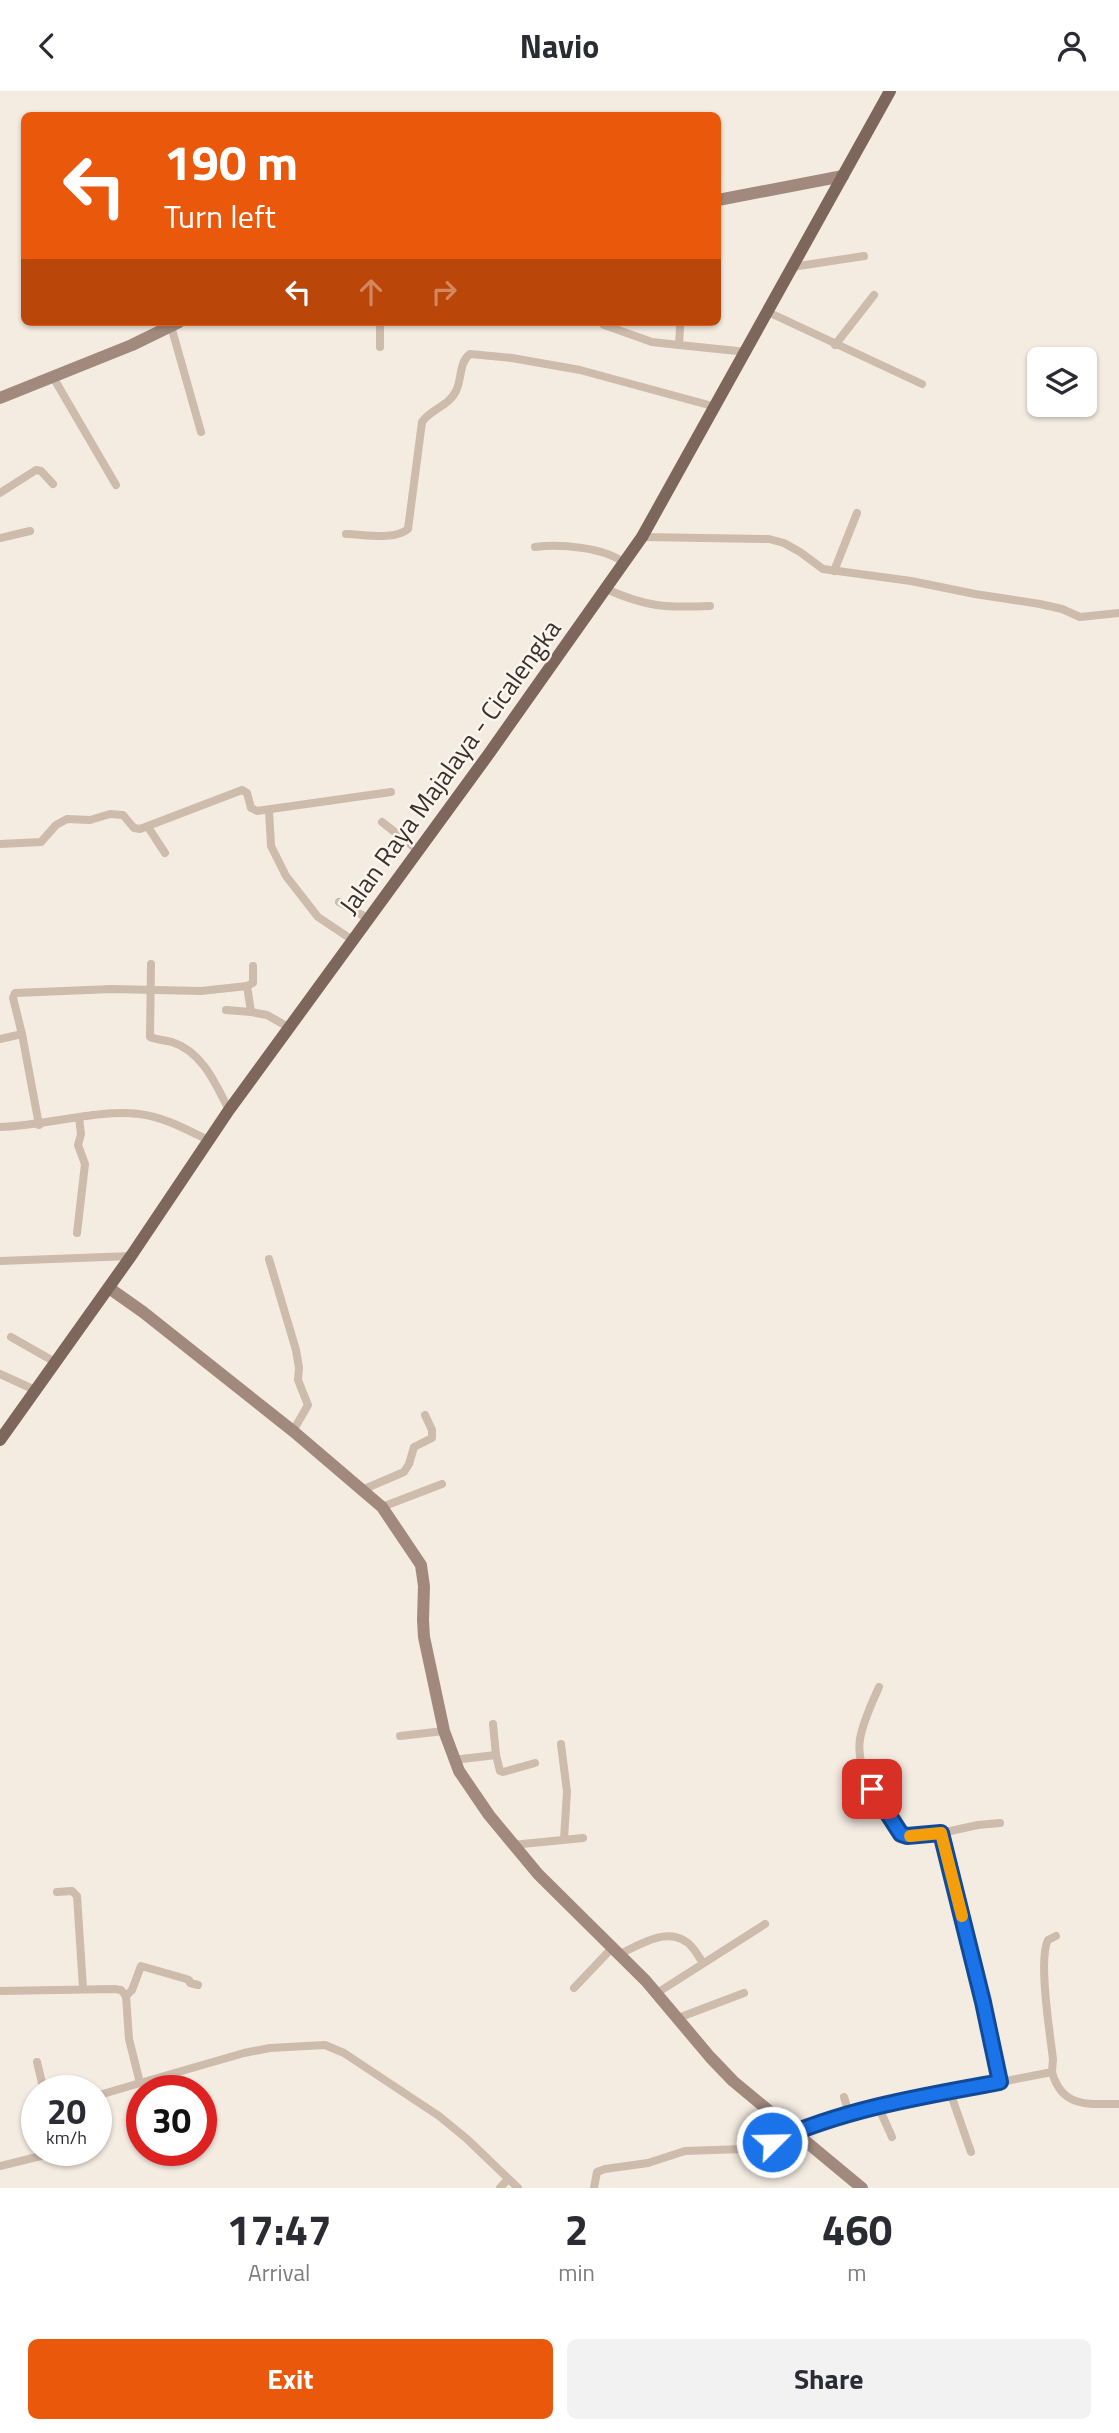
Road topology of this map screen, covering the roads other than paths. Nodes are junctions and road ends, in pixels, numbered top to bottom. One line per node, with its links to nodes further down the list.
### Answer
1 (890, 91): 2 (main road, Jalan Raya Majalaya - Cicalengka)
2 (844, 176): 3 (street); 5 (main road, Jalan Raya Majalaya - Cicalengka)
3 (721, 199)
4 (864, 256): 5 (street)
5 (792, 267): 7 (main road, Jalan Raya Majalaya - Cicalengka)
6 (874, 295): 14 (street)
7 (768, 312): 14 (street); 16 (main road, Jalan Raya Majalaya - Cicalengka)
8 (171, 326): 17 (street)
9 (175, 326): 21 (street)
10 (380, 326): 15 (street)
11 (607, 326): 13 (street)
12 (680, 327): 13 (street)
13 (679, 345): 16 (street)
14 (835, 345): 18 (street)
15 (380, 347)
16 (747, 352): 20 (main road, Jalan Raya Majalaya - Cicalengka)
17 (53, 377): 19 (street); 23 (street)
18 (922, 384)
19 (0, 398)
20 (716, 407): 27 (street); 28 (main road, Jalan Raya Majalaya - Cicalengka)
21 (201, 432)
22 (53, 484): 24 (street)
23 (116, 485)
24 (0, 493)
25 (857, 513): 32 (street)
26 (30, 531): 29 (street)
27 (346, 534)
28 (642, 537): 31 (main road, Jalan Raya Majalaya - Cicalengka); 32 (street)
29 (0, 538)
30 (535, 547): 31 (street)
31 (624, 563): 33 (main road, Jalan Raya Majalaya - Cicalengka)
32 (834, 571): 35 (street)
33 (606, 589): 34 (street); 41 (main road, Jalan Raya Majalaya - Cicalengka)
34 (710, 606)
35 (1119, 613)
36 (391, 792): 37 (street)
37 (269, 811): 39 (street); 45 (street)
38 (382, 822): 41 (street)
39 (148, 827): 40 (street); 42 (street)
40 (0, 844)
41 (419, 851): 44 (main road, Jalan Raya Majalaya - Cicalengka)
42 (164, 853)
43 (339, 902): 44 (street)
44 (369, 919): 45 (main road, Jalan Raya Majalaya - Cicalengka)
45 (354, 941): 52 (main road, Jalan Raya Majalaya - Cicalengka)
46 (151, 964): 49 (street)
47 (253, 966): 48 (street)
48 (247, 986): 49 (street); 51 (street)
49 (149, 991): 53 (street); 55 (street)
50 (226, 1010): 51 (street)
51 (251, 1012): 52 (street)
52 (290, 1028): 55 (main road, Jalan Raya Majalaya - Cicalengka)
53 (22, 1034): 54 (street); 57 (street)
54 (0, 1039)
55 (229, 1111): 59 (main road, Jalan Raya Majalaya - Cicalengka)
56 (79, 1118): 57 (street); 59 (street); 60 (street)
57 (39, 1125): 58 (street)
58 (0, 1127)
59 (210, 1141): 61 (main road, Jalan Raya Majalaya - Cicalengka)
60 (77, 1233)
61 (131, 1256): 63 (street); 64 (main road, Jalan Raya Majalaya - Cicalengka)
62 (269, 1259): 70 (street)
63 (0, 1261)
64 (109, 1287): 66 (main road, Jalan Raya Majalaya - Cicalengka); 70 (street)
65 (11, 1337): 66 (street)
66 (55, 1362): 68 (main road, Jalan Raya Majalaya - Cicalengka)
67 (0, 1374): 68 (street)
68 (35, 1390): 71 (main road, Jalan Raya Majalaya - Cicalengka)
69 (425, 1415): 73 (street)
70 (293, 1431): 73 (street)
71 (0, 1440)
72 (442, 1484): 74 (street)
73 (362, 1490): 74 (street)
74 (383, 1507): 77 (street)
75 (879, 1687): 84 (street)
76 (493, 1724): 80 (street)
77 (444, 1731): 78 (street); 81 (street)
78 (400, 1736)
79 (561, 1744): 86 (street)
80 (496, 1755): 81 (street); 82 (street)
81 (453, 1760): 87 (street)
82 (535, 1763)
83 (1000, 1823): 84 (street)
84 (941, 1833): 106 (street)
85 (583, 1838): 86 (street)
86 (564, 1839): 87 (street)
87 (512, 1845): 91 (street)
88 (57, 1892): 95 (street)
89 (765, 1924): 92 (street)
90 (1056, 1936): 102 (street)
91 (616, 1951): 92 (street); 94 (street); 97 (street)
92 (703, 1963): 97 (street)
93 (198, 1985): 99 (street)
94 (574, 1987)
95 (83, 1988): 96 (street); 99 (street)
96 (0, 1991)
97 (657, 1993): 100 (street)
98 (744, 1993): 100 (street)
99 (126, 1996): 104 (street)
100 (678, 2018): 112 (street)
101 (37, 2062): 103 (street)
102 (1052, 2072): 106 (street); 109 (street)
103 (40, 2075)
104 (138, 2075)
105 (170, 2075): 117 (street)
106 (1000, 2082): 107 (street)
107 (950, 2092): 110 (street); 114 (street)
108 (844, 2097): 111 (street)
109 (1119, 2104)
110 (878, 2106): 111 (street); 113 (street)
111 (849, 2113): 112 (street)
112 (794, 2131): 118 (street); 121 (street)
113 (892, 2137)
114 (971, 2152)
115 (21, 2161): 116 (street)
116 (0, 2166)
117 (508, 2179): 119 (street); 120 (street)
118 (858, 2187)
119 (500, 2188)
120 (517, 2188)
121 (594, 2188)

